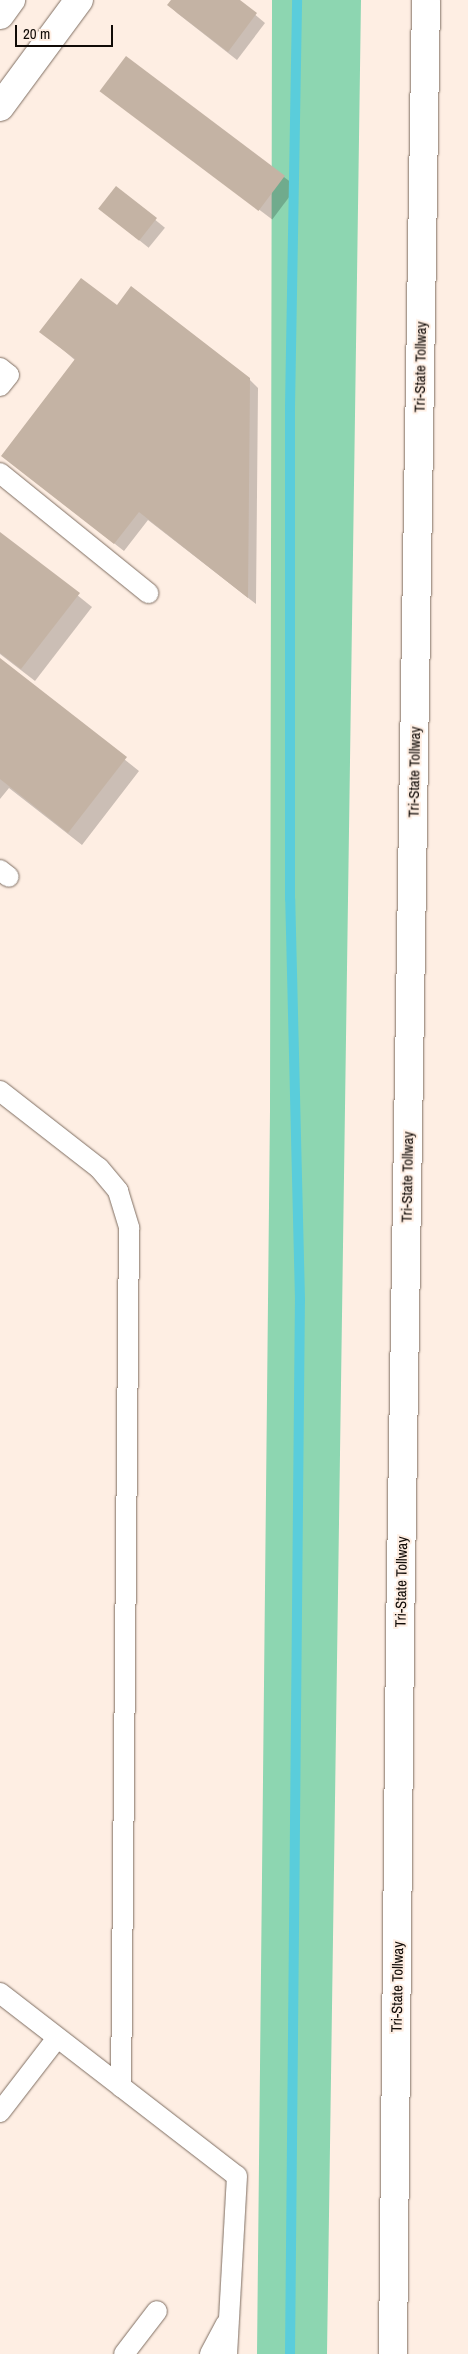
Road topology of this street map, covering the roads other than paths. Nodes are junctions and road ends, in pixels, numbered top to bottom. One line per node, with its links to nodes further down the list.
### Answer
1 (11, 0): 4 (main road)
2 (79, 0): 5 (main road)
3 (426, 0): 20 (main road, Tri-State Tollway)
4 (0, 15)
5 (0, 107)
6 (0, 368): 7 (lane)
7 (0, 386)
8 (0, 473): 9 (lane)
9 (148, 593)
10 (0, 1091): 13 (lane)
11 (0, 1993): 12 (lane)
12 (57, 2038): 13 (lane); 14 (lane)
13 (121, 2087): 16 (lane)
14 (0, 2112)
15 (157, 2311): 17 (lane)
16 (227, 2323): 18 (lane); 19 (lane)
17 (124, 2354)
18 (210, 2354)
19 (227, 2354)
20 (393, 2354)

